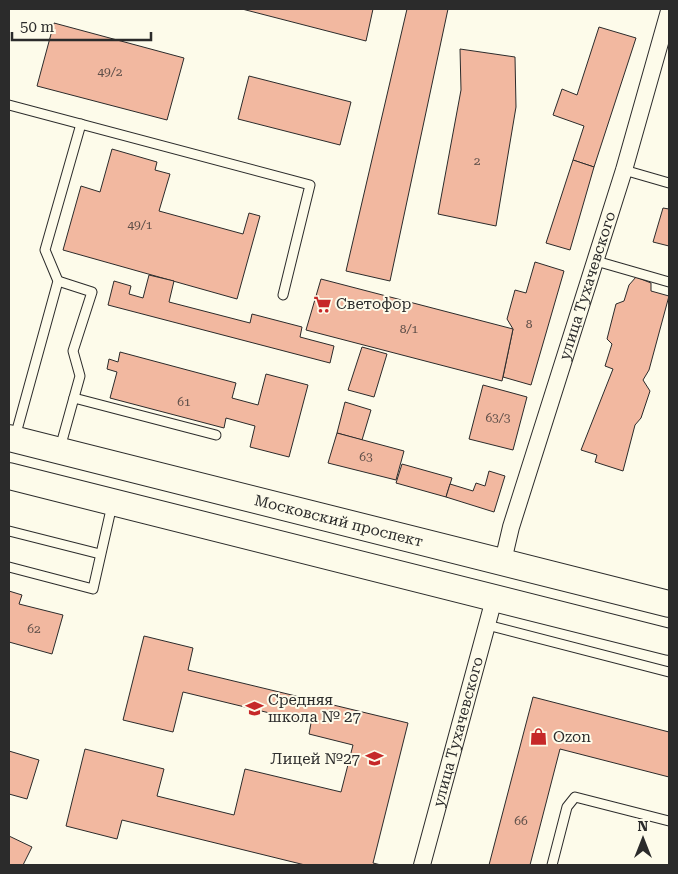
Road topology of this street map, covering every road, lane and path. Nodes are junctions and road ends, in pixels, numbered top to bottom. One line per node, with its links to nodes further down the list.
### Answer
1 (669, 11): 4 (street, улица Тухачевского)
2 (9, 105): 3 (lane)
3 (81, 124): 7 (lane); 9 (lane)
4 (624, 170): 5 (lane); 6 (street, улица Тухачевского)
5 (669, 183)
6 (596, 261): 8 (lane); 18 (street, улица Тухачевского)
7 (58, 282): 10 (lane); 12 (lane)
8 (669, 282)
9 (282, 295)
10 (74, 398): 11 (lane); 13 (lane)
11 (216, 435)
12 (12, 438): 13 (main road, Московский проспект)
13 (60, 451): 18 (main road, Московский проспект)
14 (9, 476): 15 (main road)
15 (112, 502): 17 (lane); 20 (main road)
16 (9, 531): 17 (lane)
17 (100, 554): 19 (lane)
18 (503, 561): 20 (main road); 21 (main road, Московский проспект)
19 (9, 567)
20 (494, 599): 22 (street, улица Тухачевского); 23 (main road)
21 (669, 604)
22 (486, 625): 24 (lane); 26 (street, улица Тухачевского)
23 (669, 642)
24 (669, 672)
25 (669, 821): 27 (lane)
26 (422, 865)
27 (552, 865)

